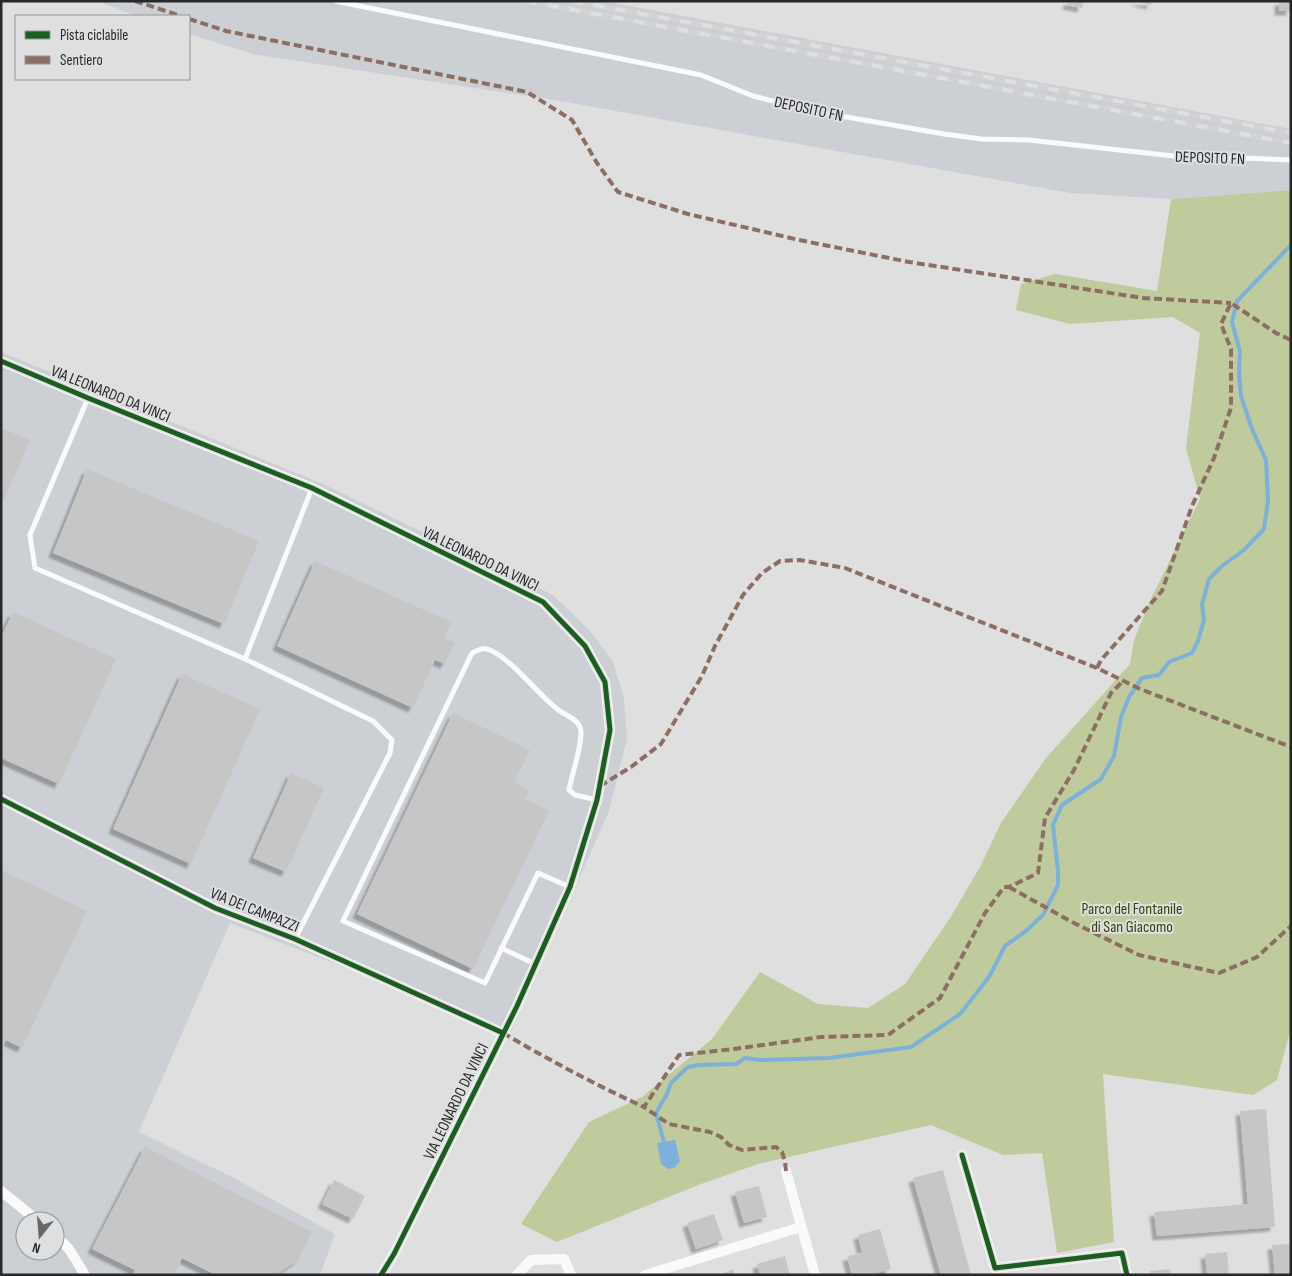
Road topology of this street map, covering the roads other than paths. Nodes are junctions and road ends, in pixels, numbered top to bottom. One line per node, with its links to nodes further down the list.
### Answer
1 (336, 1): 2 (lane, DEPOSITO FN)
2 (1291, 160)
3 (1, 361): 4 (street, VIA LEONARDO DA VINCI)
4 (88, 398): 5 (street, VIA LEONARDO DA VINCI); 6 (lane)
5 (312, 488): 6 (lane); 8 (street, VIA LEONARDO DA VINCI)
6 (245, 659): 10 (lane)
7 (1, 799): 10 (street, VIA DEI CAMPAZZI)
8 (597, 800): 9 (street, VIA LEONARDO DA VINCI); 11 (lane)
9 (570, 887): 11 (lane); 12 (street, VIA LEONARDO DA VINCI)
10 (295, 939): 13 (street, VIA DEI CAMPAZZI)
11 (501, 948): 12 (lane)
12 (536, 964): 13 (street, VIA LEONARDO DA VINCI)
13 (503, 1033): 21 (street, VIA LEONARDO DA VINCI)
14 (962, 1155): 26 (street)
15 (786, 1171): 18 (street)
16 (1, 1191): 17 (street)
17 (26, 1211)
18 (801, 1227): 24 (street); 25 (street)
19 (65, 1246): 20 (street)
20 (85, 1275)
21 (380, 1275)
22 (517, 1275): 23 (street)
23 (571, 1275)
24 (645, 1275)
25 (815, 1275)
26 (1127, 1275)

